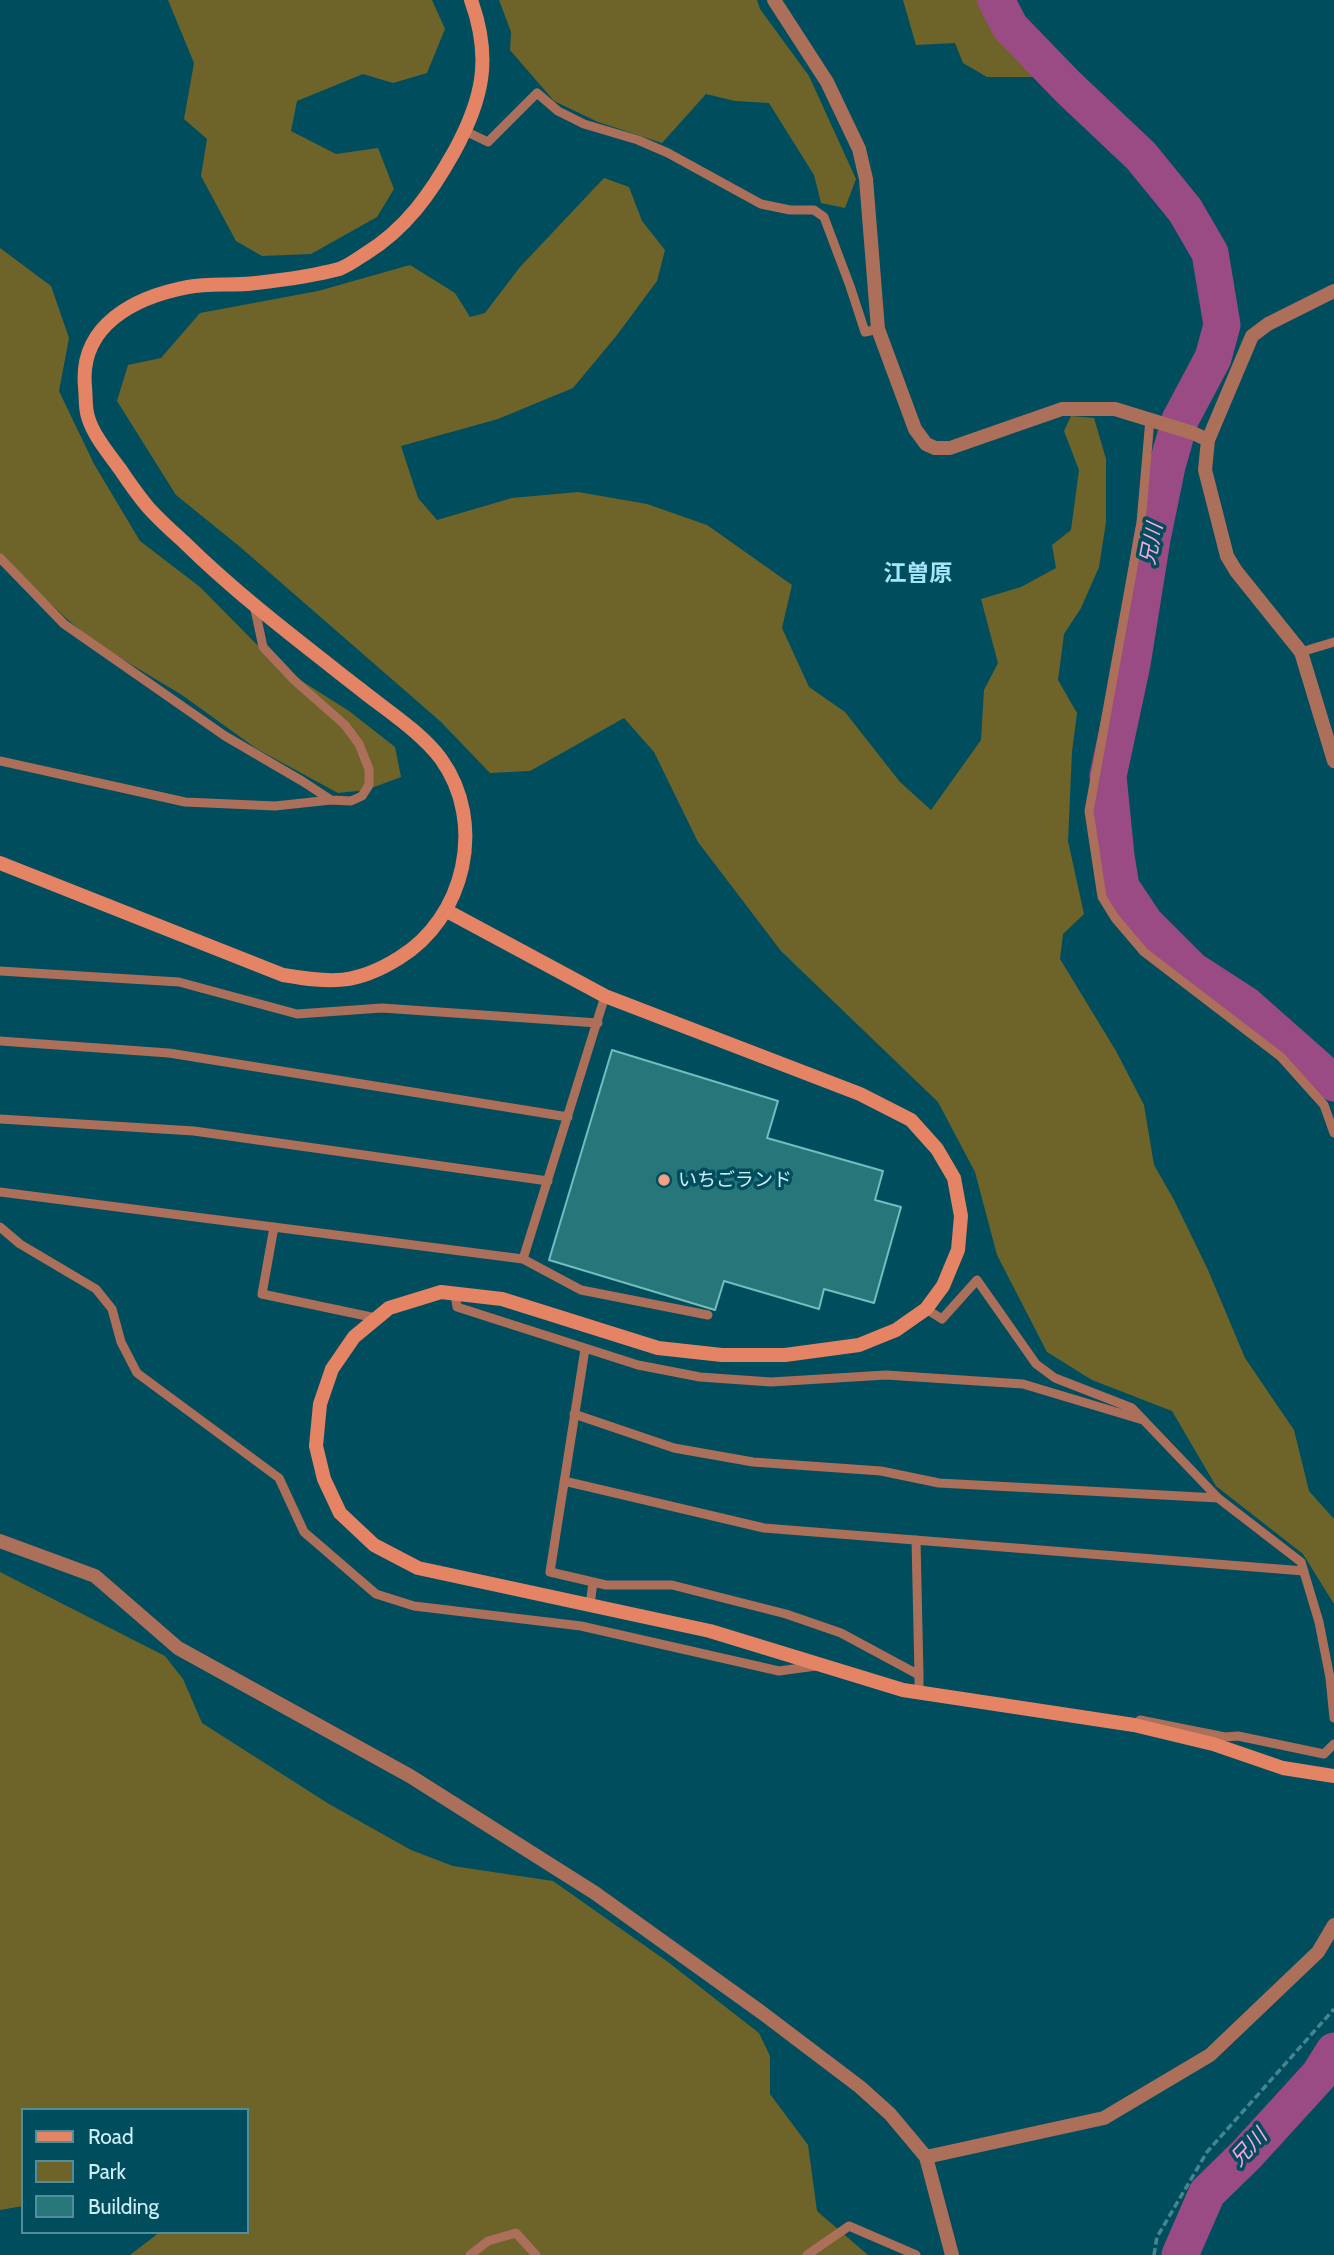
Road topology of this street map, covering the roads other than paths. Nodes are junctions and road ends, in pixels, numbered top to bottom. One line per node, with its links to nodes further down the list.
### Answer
1 (471, 0): 3 (street)
2 (774, 0): 5 (street)
3 (465, 131): 5 (lane); 9 (street)
4 (1334, 291): 7 (street)
5 (878, 329): 6 (street)
6 (1150, 419): 7 (street); 23 (lane)
7 (1208, 440): 11 (street)
8 (0, 558): 14 (lane)
9 (254, 604): 14 (lane); 16 (street)
10 (1334, 642): 11 (lane)
11 (1301, 652): 13 (street)
12 (0, 761): 14 (lane)
13 (1334, 761)
14 (331, 800)
15 (0, 863): 16 (street)
16 (447, 911): 18 (street)
17 (0, 971): 19 (lane)
18 (605, 996): 19 (lane); 30 (street)
19 (597, 1023): 21 (lane)
20 (0, 1041): 21 (lane)
21 (568, 1117): 24 (lane)
22 (0, 1119): 24 (lane)
23 (1334, 1133)
24 (548, 1181): 28 (lane)
25 (0, 1192): 27 (lane)
26 (0, 1227): 43 (lane)
27 (274, 1227): 28 (lane); 32 (lane)
28 (523, 1259): 31 (lane)
29 (455, 1293): 30 (street); 32 (street); 33 (lane)
30 (926, 1309): 35 (lane)
31 (708, 1315)
32 (376, 1318): 42 (street)
33 (585, 1349): 34 (lane); 35 (lane)
34 (575, 1414): 36 (lane); 37 (lane)
35 (1143, 1420): 37 (lane)
36 (564, 1481): 38 (lane); 41 (lane)
37 (1218, 1498): 40 (lane)
38 (916, 1540): 40 (lane); 44 (lane)
39 (0, 1541): 51 (street)
40 (1304, 1570): 46 (lane)
41 (593, 1582): 42 (lane); 44 (lane)
42 (590, 1605): 43 (street)
43 (818, 1665): 45 (street)
44 (919, 1675): 45 (lane)
45 (919, 1693): 47 (street)
46 (1334, 1718)
47 (1135, 1725): 48 (lane); 49 (street)
48 (1334, 1744)
49 (1334, 1776)
50 (1334, 1925): 51 (street)
51 (926, 2157): 56 (street)
52 (470, 2255): 53 (lane)
53 (536, 2255)
54 (807, 2255): 55 (lane)
55 (916, 2255)
56 (952, 2255)

